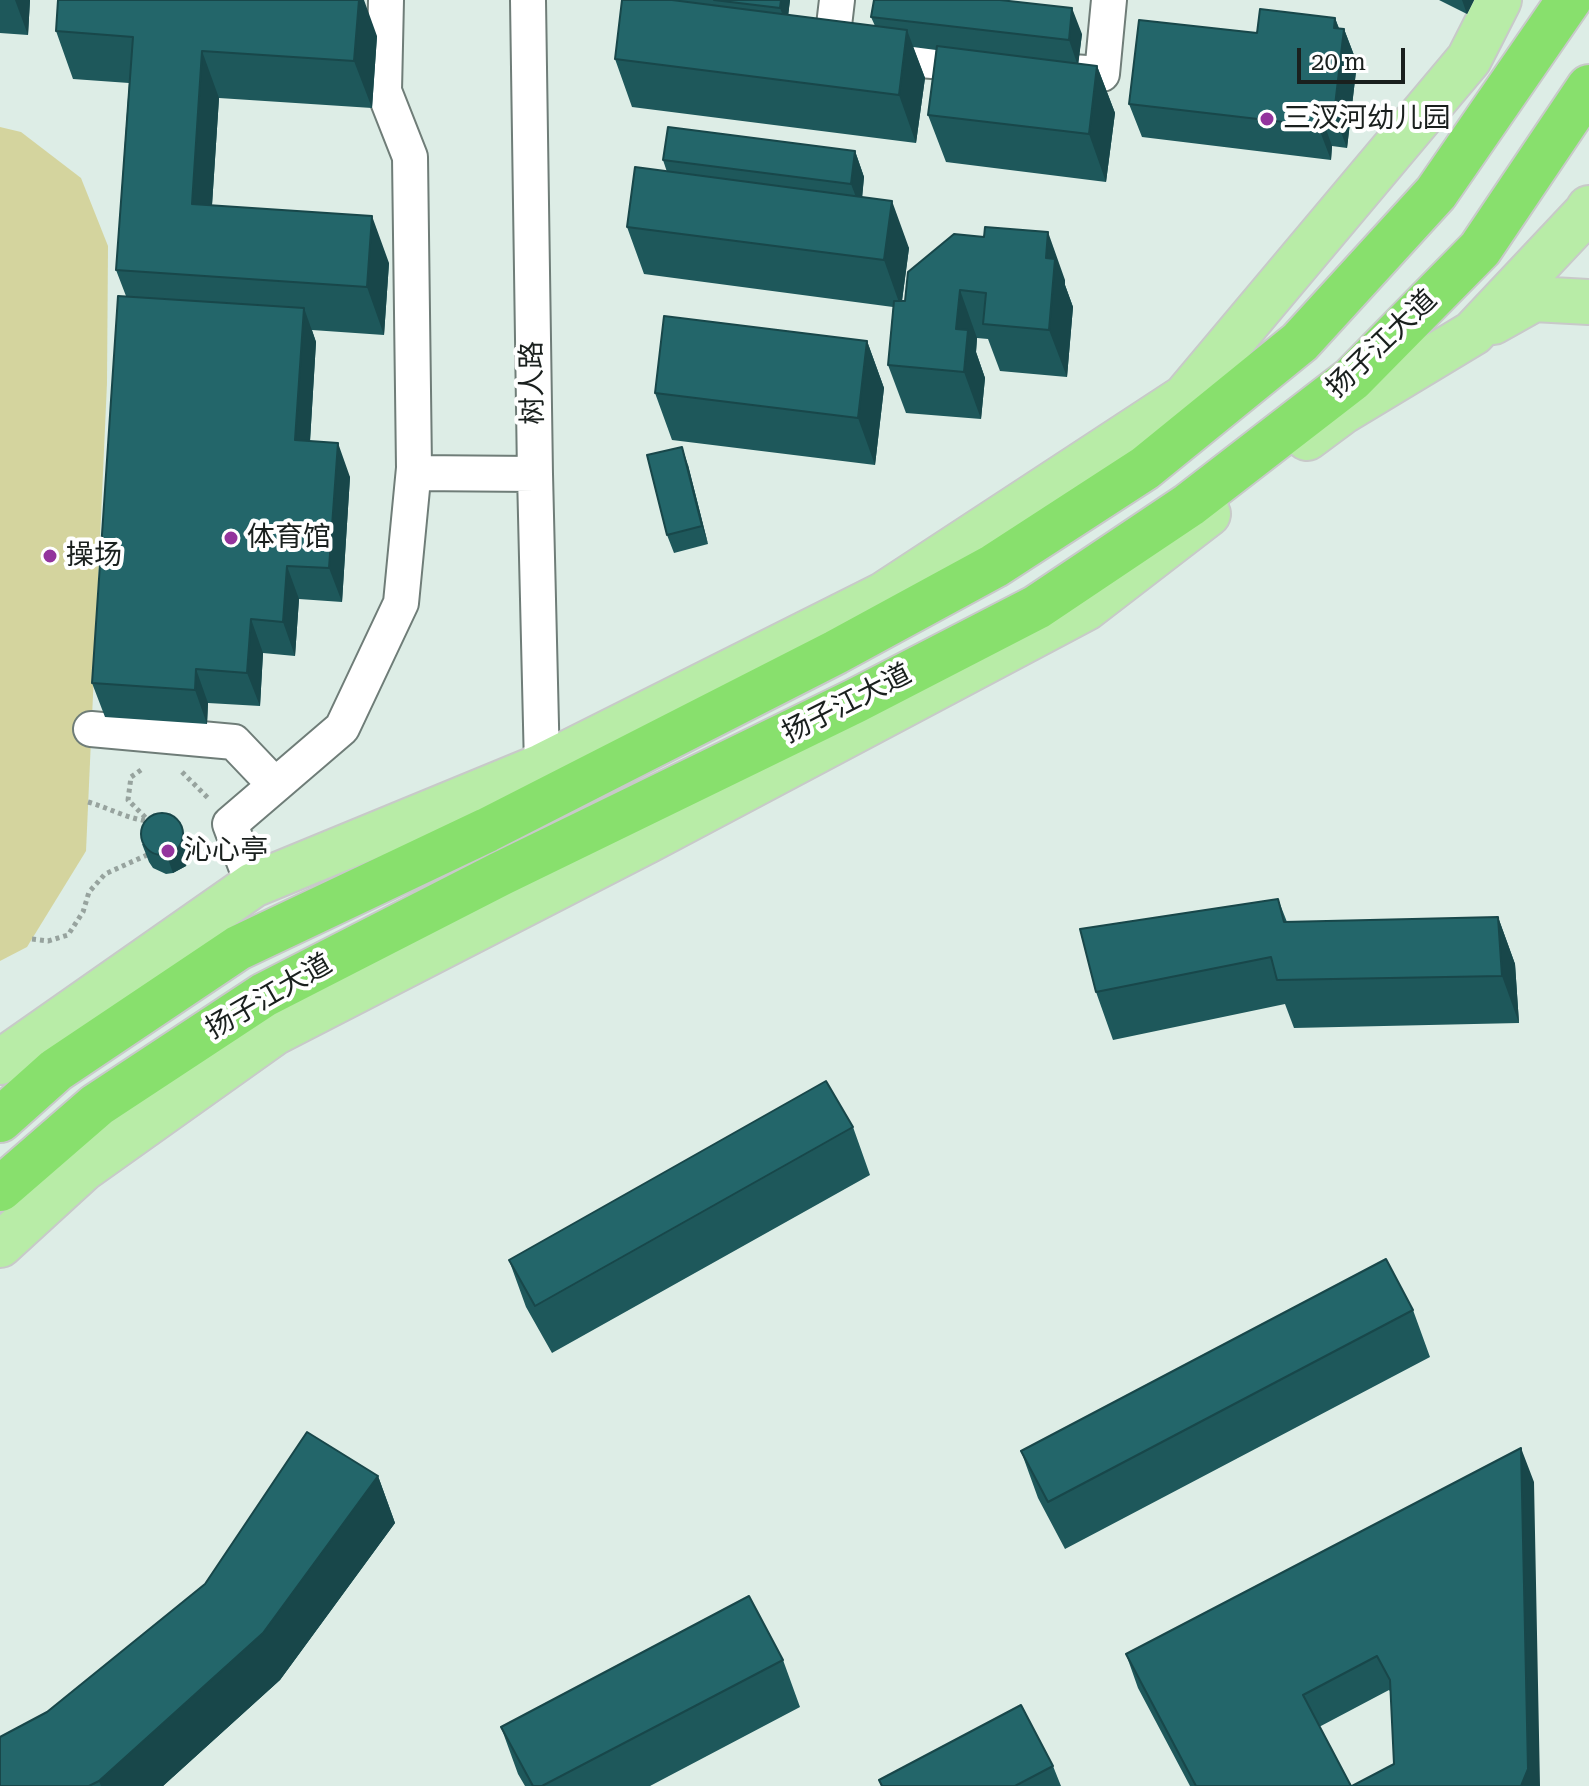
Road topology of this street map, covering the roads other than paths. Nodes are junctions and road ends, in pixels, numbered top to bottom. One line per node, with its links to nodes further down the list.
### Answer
1 (386, 0): 11 (street)
2 (528, 0): 12 (street, 树人路)
3 (837, 0): 4 (street)
4 (1109, 0)
5 (1499, 0): 14 (main road)
6 (1569, 0): 18 (highway, 扬子江大道)
7 (1589, 87): 19 (highway, 扬子江大道)
8 (1589, 208): 10 (main road)
9 (1589, 302): 10 (main road)
10 (1473, 333): 20 (main road)
11 (414, 473): 12 (street); 15 (street)
12 (535, 474): 14 (street, 树人路)
13 (91, 729): 15 (street)
14 (542, 766): 16 (main road)
15 (275, 785): 16 (street)
16 (253, 885): 17 (main road)
17 (0, 1062)
18 (0, 1120)
19 (0, 1189)
20 (0, 1245)

